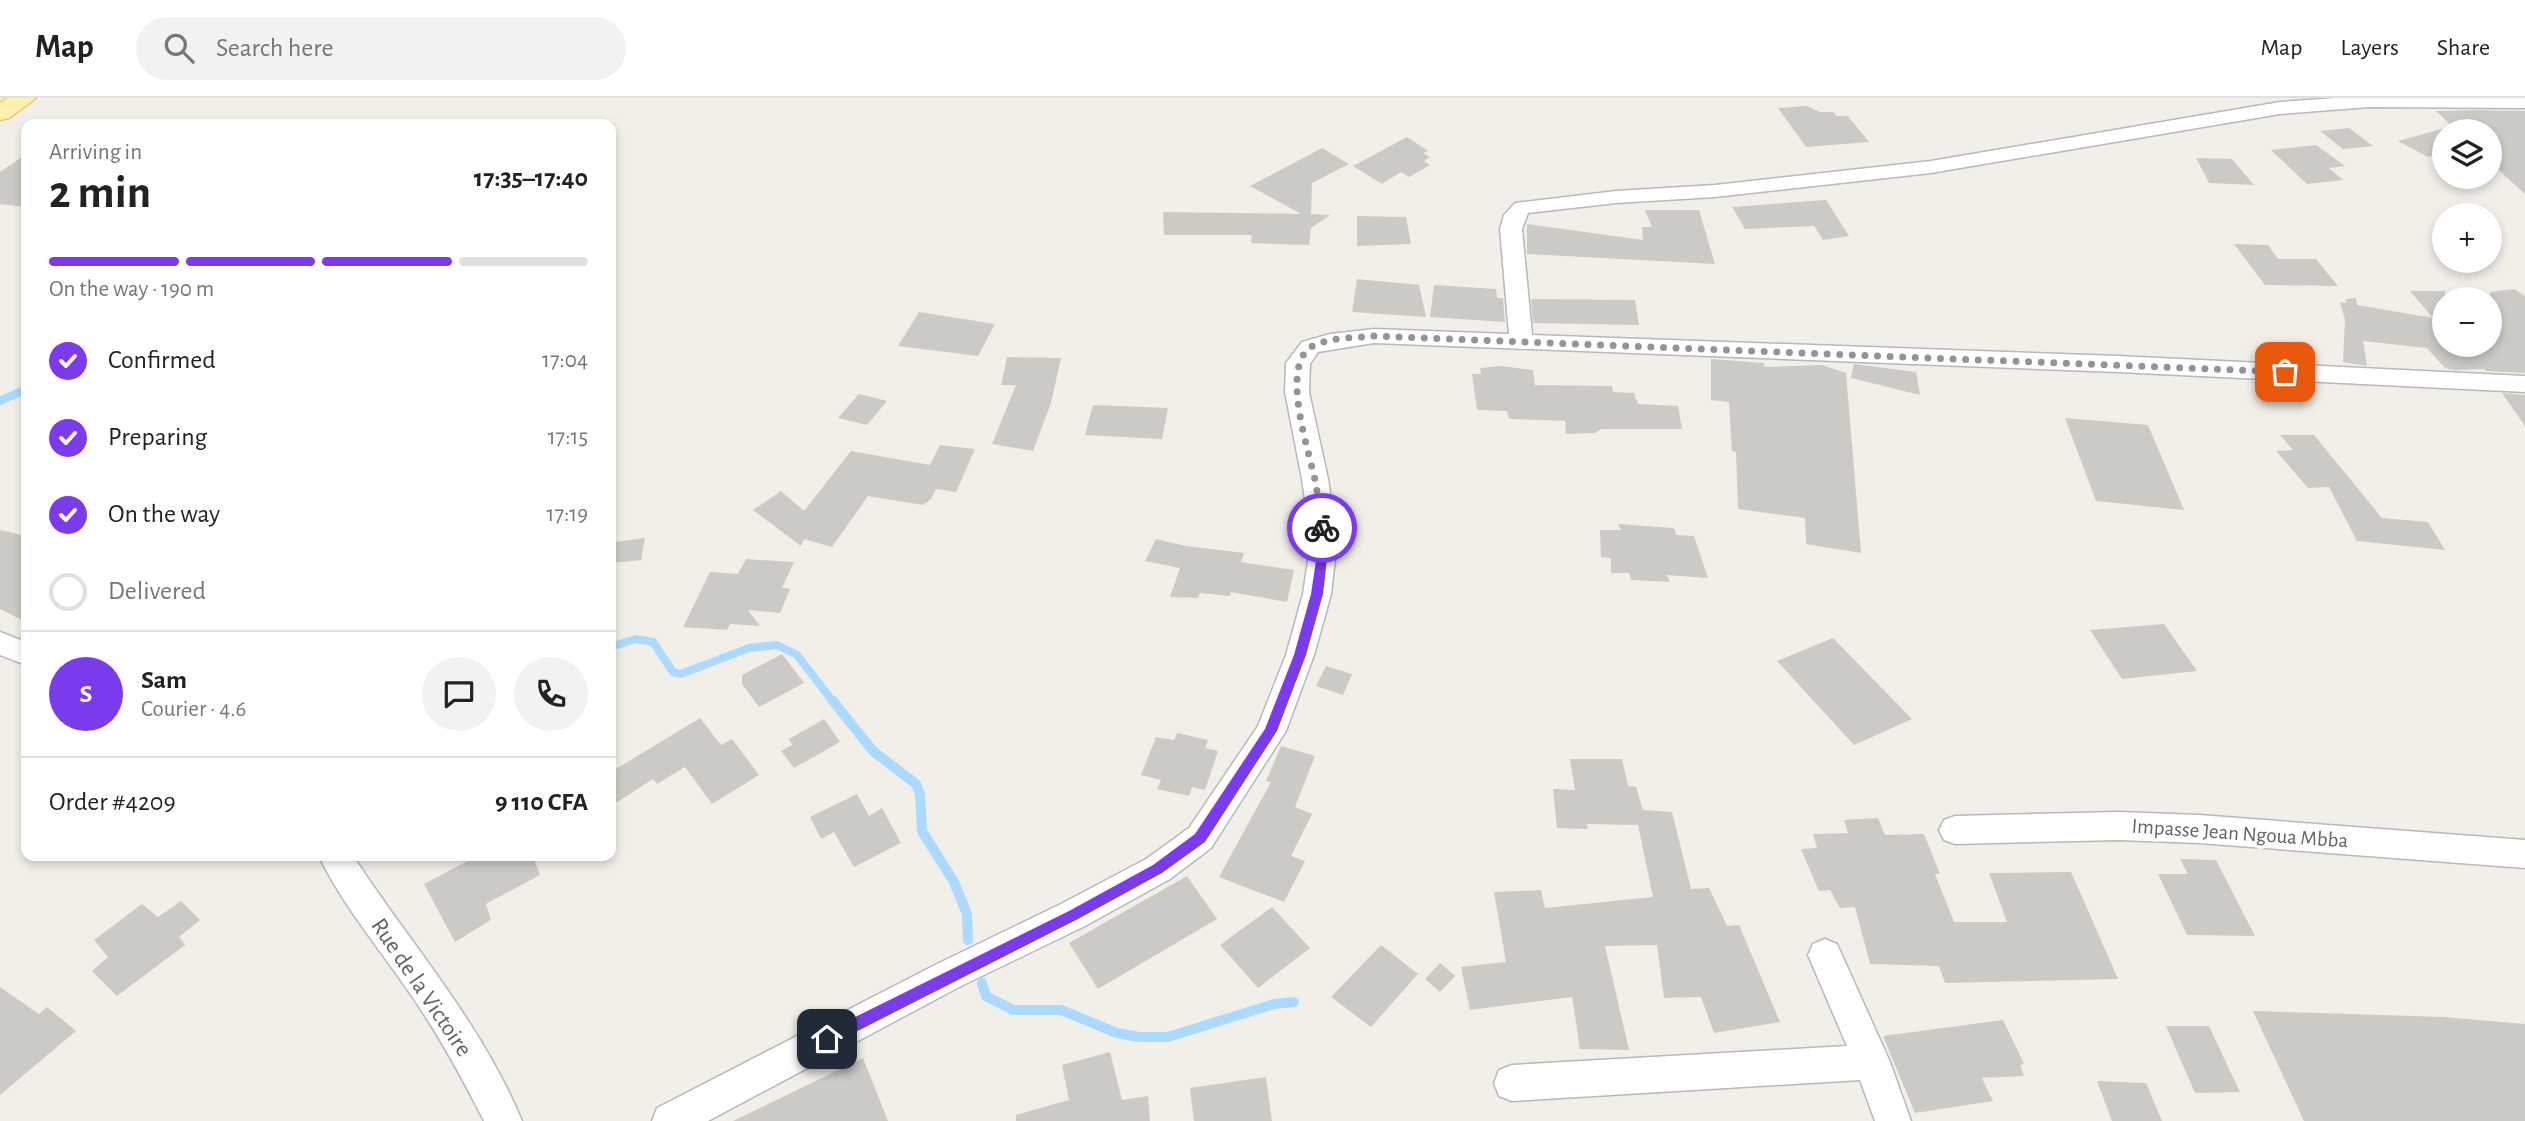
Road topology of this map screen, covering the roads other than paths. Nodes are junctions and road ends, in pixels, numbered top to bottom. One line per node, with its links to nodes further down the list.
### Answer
1 (24, 98): 3 (main road)
2 (2525, 102): 4 (street)
3 (0, 113)
4 (1521, 342): 5 (street); 15 (street)
5 (2525, 384)
6 (0, 643): 7 (street)
7 (21, 652)
8 (1955, 830): 9 (street, Impasse Jean Ngoua Mbba)
9 (2525, 854)
10 (338, 861): 14 (street, Rue de la Victoire)
11 (1825, 955): 12 (street)
12 (1872, 1062): 13 (street); 16 (street)
13 (1512, 1083)
14 (504, 1121)
15 (670, 1121)
16 (1893, 1121)

